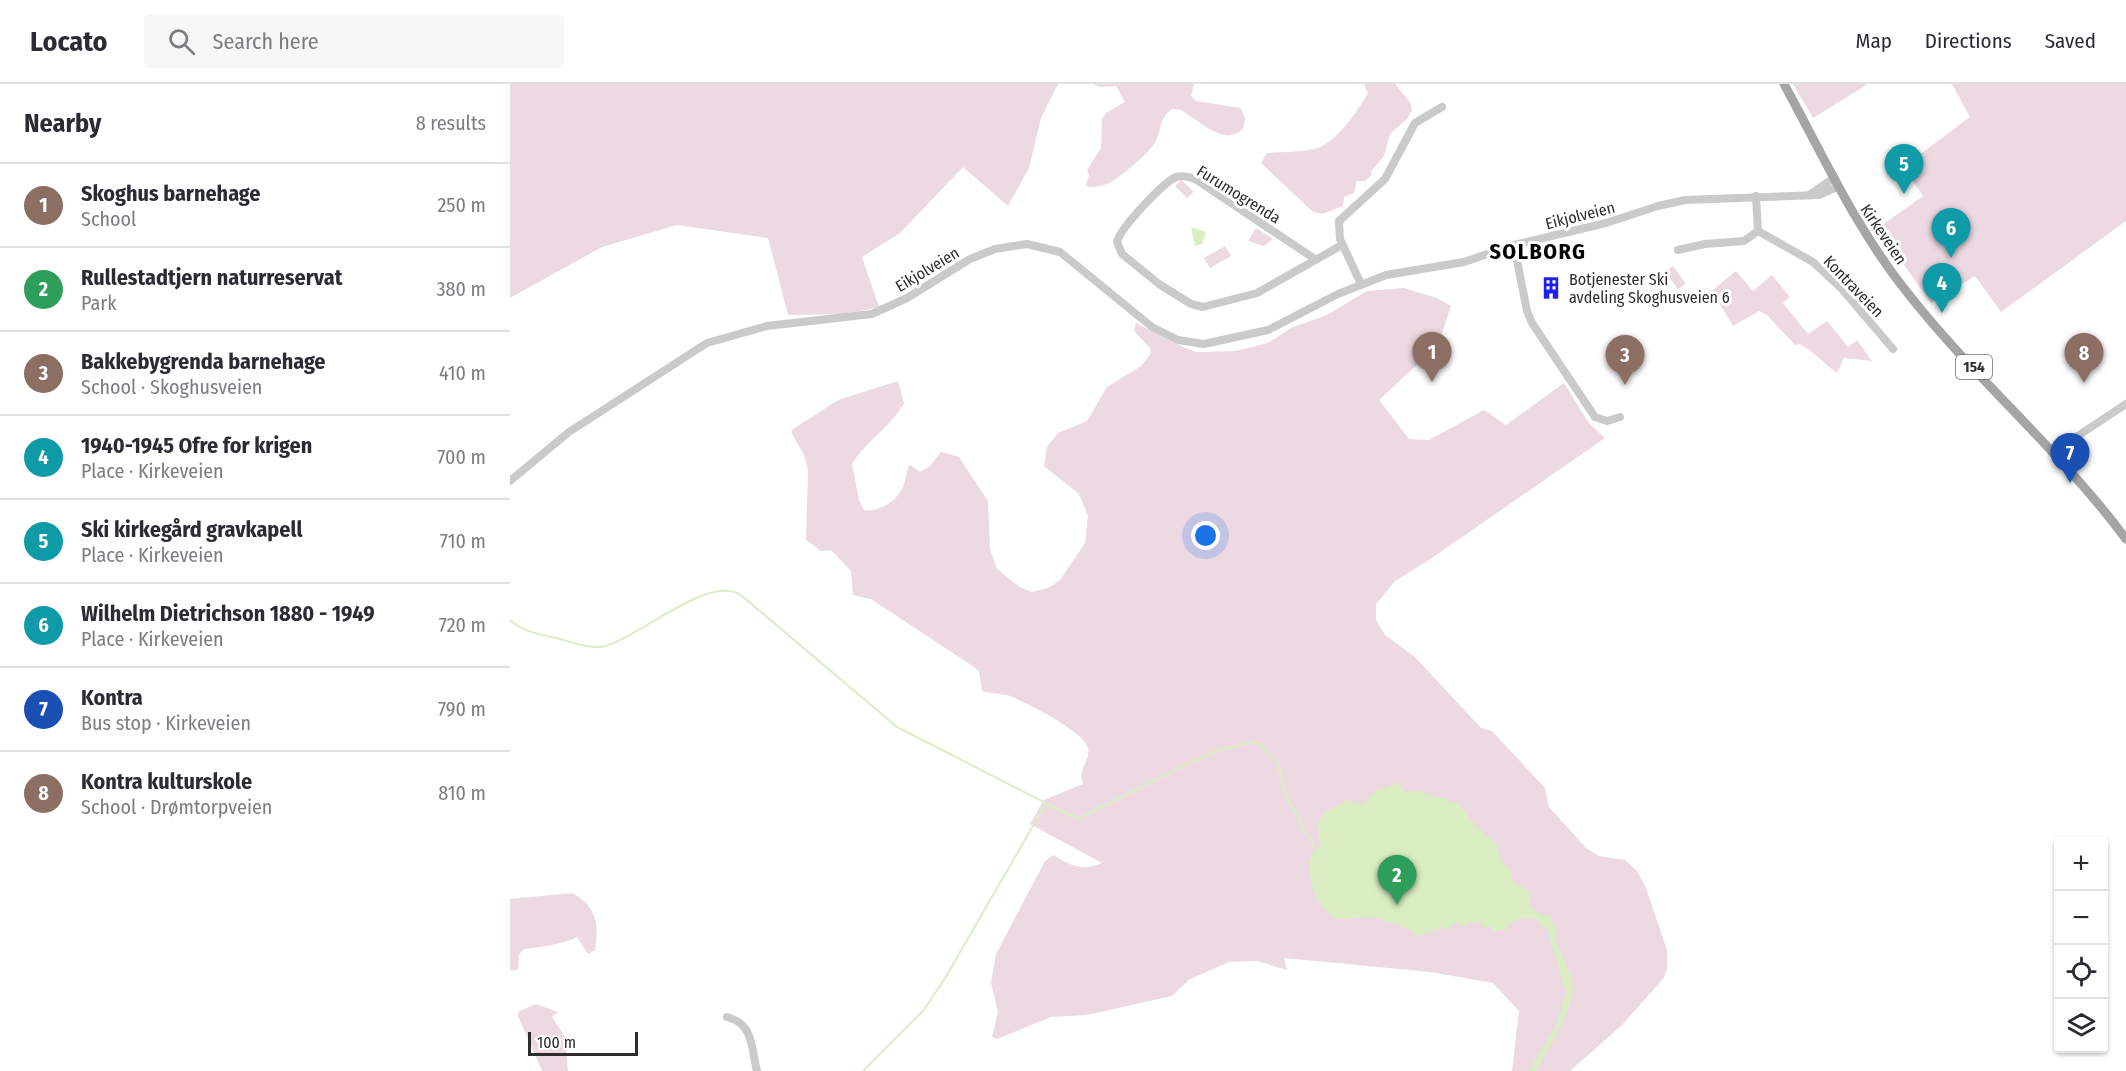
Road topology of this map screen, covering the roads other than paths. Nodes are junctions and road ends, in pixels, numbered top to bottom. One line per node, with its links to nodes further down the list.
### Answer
1 (1784, 84): 3 (main road, Kirkeveien / 154)
2 (1442, 107): 6 (street)
3 (1834, 183): 4 (street, Eikjolveien); 14 (main road, Kirkeveien / 154)
4 (1756, 196): 5 (street); 7 (street, Eikjolveien)
5 (1758, 231): 8 (street); 11 (street, Kontraveien)
6 (1342, 245): 9 (street, Furumogrenda); 10 (street)
7 (1514, 245): 10 (street, Eikjolveien); 13 (street)
8 (1678, 250)
9 (1315, 259): 9 (street, Furumogrenda)
10 (1361, 284): 15 (street, Eikjolveien)
11 (1893, 349)
12 (2126, 404): 14 (street)
13 (1620, 417)
14 (2052, 453): 16 (main road, Kirkeveien / 154)
15 (510, 481)
16 (2126, 539)
17 (728, 1017): 18 (street)
18 (757, 1071)

